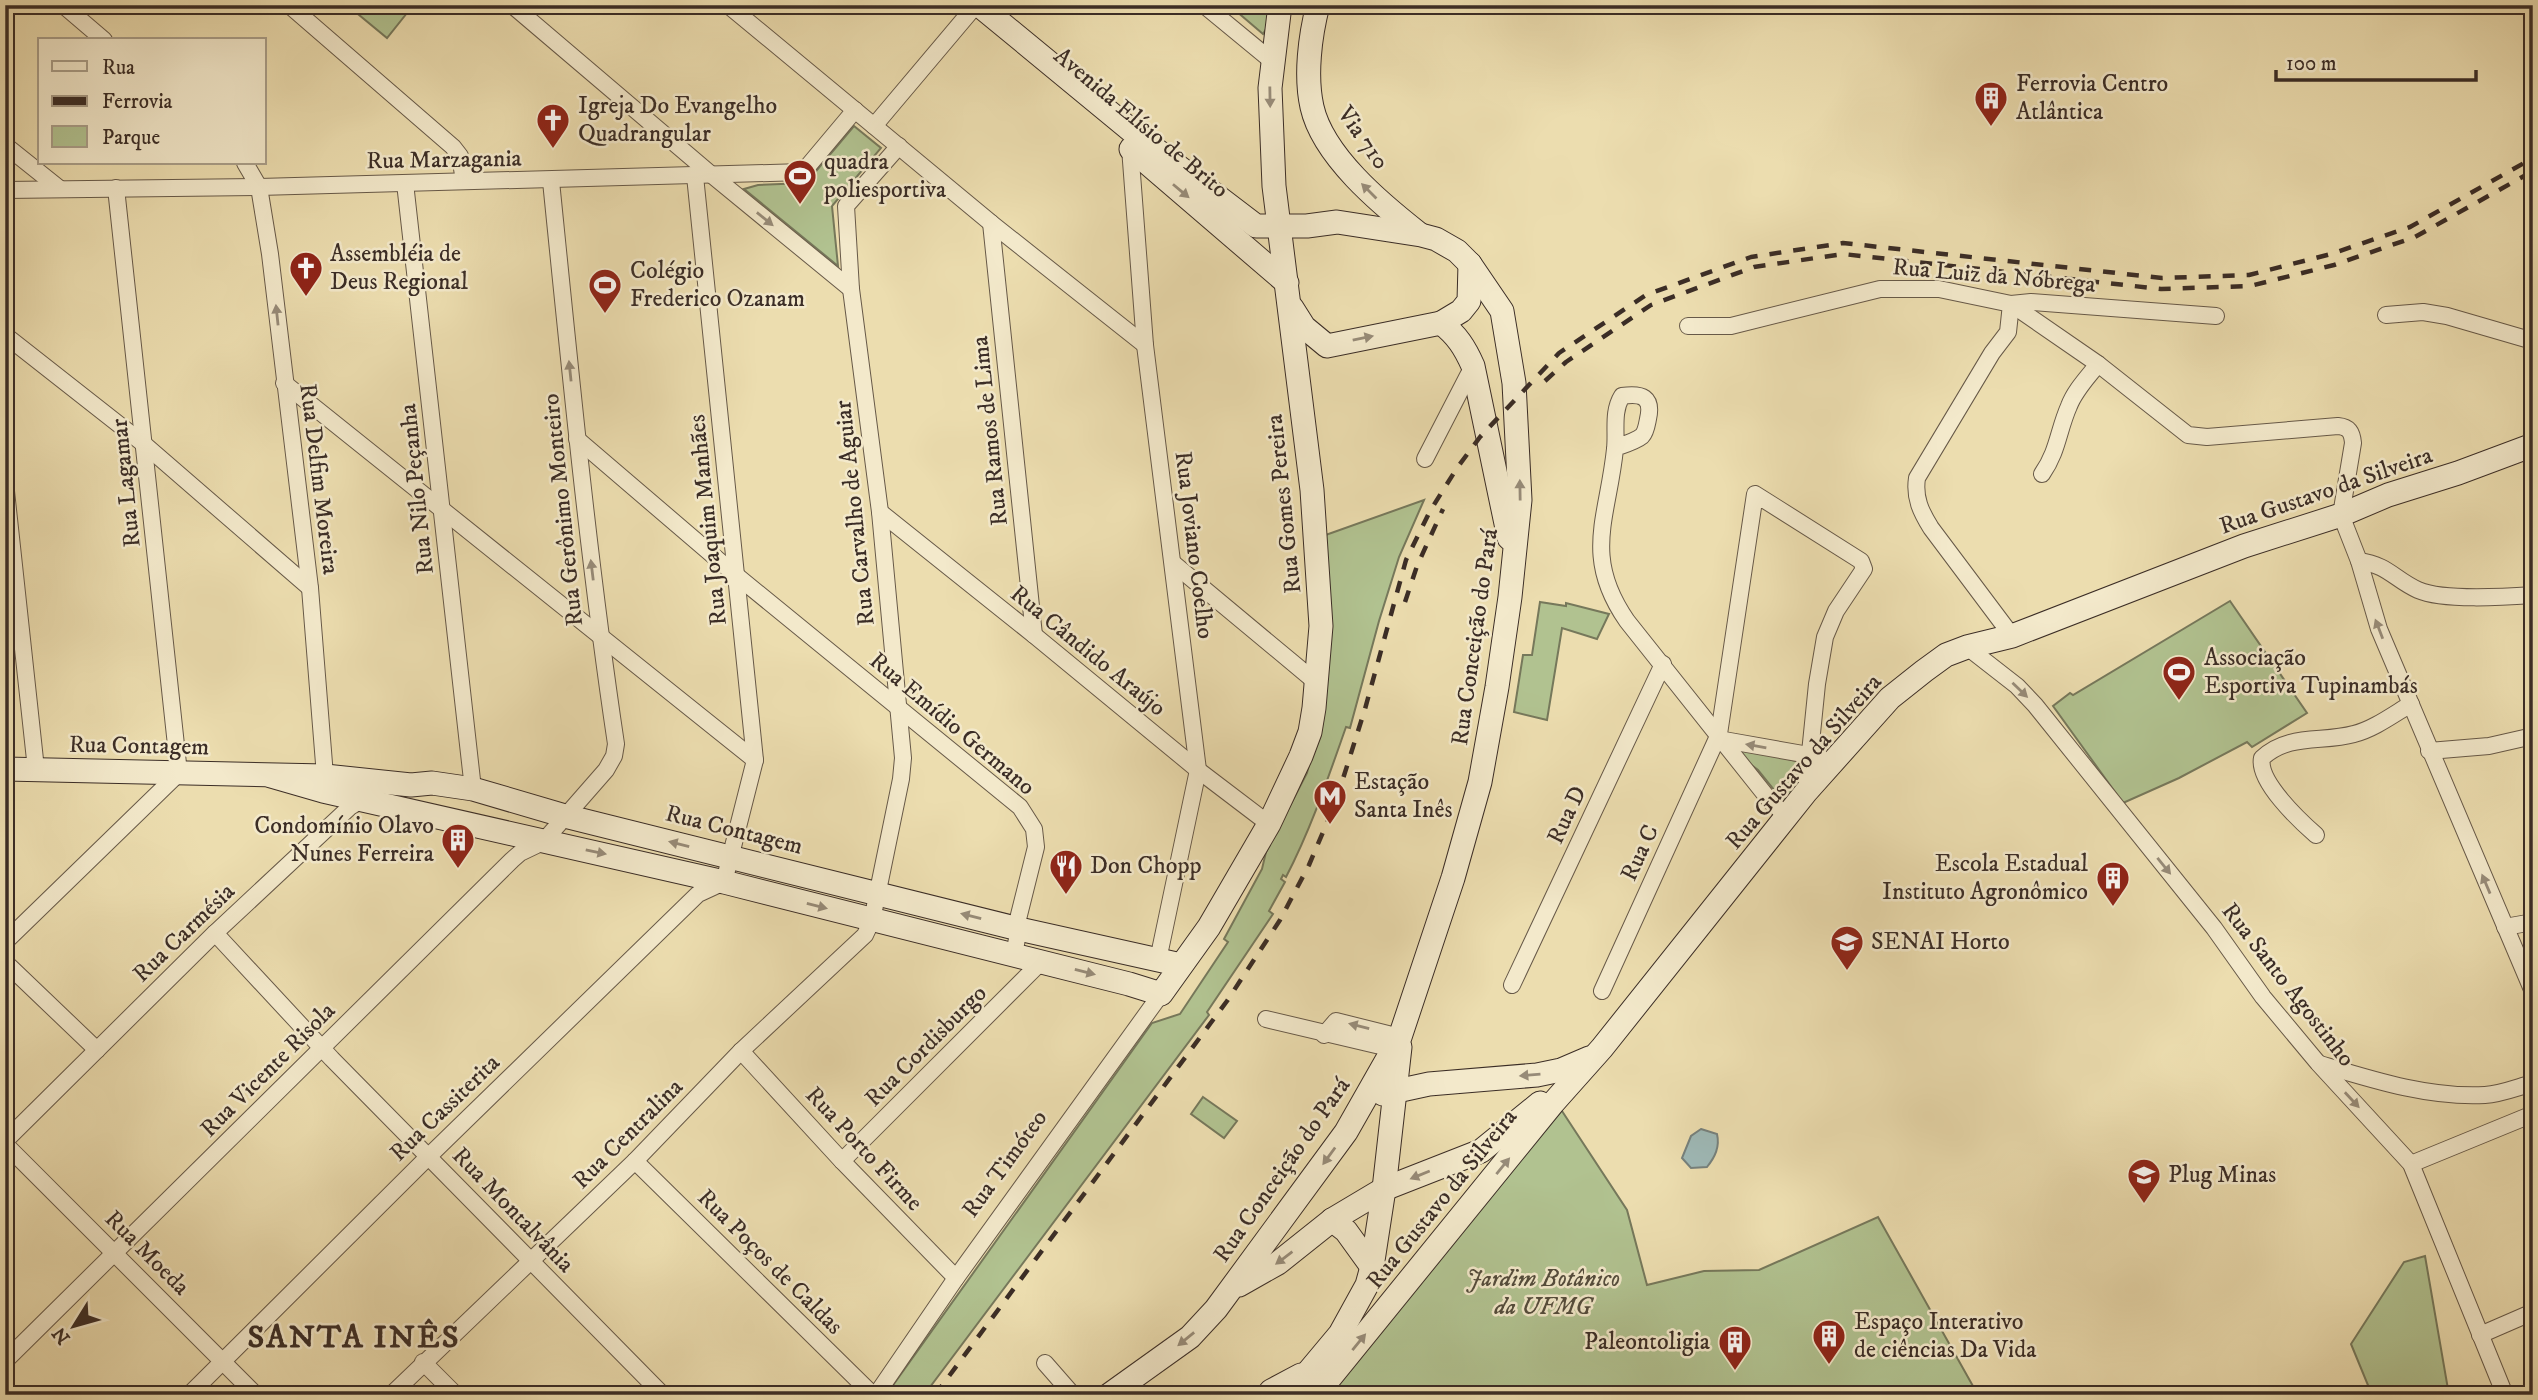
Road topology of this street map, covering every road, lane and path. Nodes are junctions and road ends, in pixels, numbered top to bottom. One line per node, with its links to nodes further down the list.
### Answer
1 (63, 5): 9 (street)
2 (289, 5): 19 (street)
3 (512, 5): 18 (street)
4 (728, 5): 11 (street)
5 (1204, 5): 10 (street)
6 (1280, 5): 10 (main road, Rua Gomes Pereira)
7 (1318, 5): 28 (main road, Via 710, one-way to 7)
8 (971, 7): 12 (street); 13 (main road, Avenida Elísio de Brito)
9 (102, 38)
10 (1272, 61): 27 (main road, Rua Gomes Pereira, one-way to 27)
11 (855, 110): 12 (street); 18 (street, Rua Marzagania)
12 (874, 126): 15 (street)
13 (1134, 142): 27 (main road, Avenida Elísio de Brito); 31 (main road, Avenida Elísio de Brito, one-way to 31); 39 (street, Rua Joviano Coelho)
14 (5, 145): 24 (street)
15 (899, 146): 26 (street); 30 (street, Rua Carvalho de Aguiar)
16 (246, 164): 22 (street)
17 (695, 176): 18 (street, Rua Marzagania); 20 (street, Rua Marzagania); 59 (street, Rua Joaquim Manhães)
18 (713, 176): 30 (street, one-way to 30)
19 (464, 181): 20 (street, Rua Marzagania); 21 (street, Rua Marzagania)
20 (551, 181): 45 (street, Rua Gerônimo Monteiro, one-way to 20)
21 (405, 183): 22 (street, Rua Marzagania); 52 (street, Rua Nilo Peçanha)
22 (259, 187): 23 (street, Rua Marzagania); 44 (street, Rua Delfim Moreira, one-way to 22)
23 (116, 188): 24 (street, Rua Marzagania); 46 (street, Rua Lagamar)
24 (60, 189): 25 (street, Rua Marzagania)
25 (5, 190)
26 (990, 223): 39 (street); 62 (street, Rua Ramos de Lima)
27 (1279, 226): 28 (main road, Avenida Elísio de Brito); 31 (main road, Rua Gomes Pereira)
28 (1421, 235): 29 (main road)
29 (1470, 264): 35 (main road); 56 (main road, Rua Conceição do Pará, one-way to 29)
30 (851, 289): 53 (street, Rua Carvalho de Aguiar)
31 (1289, 294): 40 (main road, Avenida Elísio de Brito); 43 (main road, Rua Gomes Pereira)
32 (2011, 304): 34 (street, Rua Luiz da Nóbrega); 36 (street, Rua Luiz da Nóbrega); 41 (street); 63 (street)
33 (2386, 315): 38 (street)
34 (2216, 316)
35 (1441, 323): 40 (main road, one-way to 35); 42 (main road)
36 (1688, 326)
37 (5, 335): 46 (street)
38 (2533, 341)
39 (1145, 345): 58 (street, Rua Joviano Coelho)
40 (1326, 346): 43 (main road)
41 (2098, 364): 50 (street); 54 (street)
42 (1473, 366): 49 (street); 56 (main road)
43 (1296, 368): 67 (main road, Rua Gomes Pereira)
44 (284, 383): 52 (street); 60 (street, Rua Delfim Moreira)
45 (577, 439): 59 (street, Rua Emídio Germano); 64 (street, Rua Gerônimo Monteiro, one-way to 45)
46 (145, 445): 60 (street); 79 (street, Rua Lagamar)
47 (2533, 445): 54 (main road, Rua Gustavo da Silveira)
48 (1615, 448): 66 (street)
49 (1425, 459)
50 (2042, 474)
51 (5, 482): 55 (street)
52 (443, 511): 64 (street); 83 (street, Rua Nilo Peçanha)
53 (880, 512): 62 (street, Rua Cândido Araújo); 69 (street, Rua Carvalho de Aguiar)
54 (2341, 515): 57 (street); 63 (main road, Rua Gustavo da Silveira)
55 (7, 518): 77 (street)
56 (1515, 558): 112 (main road, Rua Conceição do Pará)
57 (2360, 561): 61 (street); 68 (street, one-way to 57)
58 (1174, 564): 67 (street); 78 (street, Rua Joviano Coelho)
59 (737, 576): 69 (street, Rua Emídio Germano); 74 (street, Rua Joaquim Manhães)
60 (310, 588): 81 (street, Rua Delfim Moreira)
61 (2533, 594)
62 (1034, 635): 78 (street, Rua Cândido Araújo)
63 (2012, 636): 65 (main road, Rua Gustavo da Silveira)
64 (600, 638): 74 (street); 87 (street, Rua Gerônimo Monteiro)
65 (1966, 647): 75 (main road, Rua Gustavo da Silveira); 117 (street, Rua Santo Agostinho, one-way to 117)
66 (1663, 664): 71 (street); 107 (street, Rua D)
67 (1317, 684): 89 (main road, Rua Gomes Pereira)
68 (2412, 704): 72 (street); 91 (street)
69 (898, 706): 95 (street, Rua Carvalho de Aguiar); 99 (street, Rua Emídio Germano)
70 (2533, 736): 72 (street)
71 (1721, 737): 73 (street, one-way to 71); 73 (street, Rua C); 88 (street); 108 (street, Rua C)
72 (2429, 751): 98 (street, one-way to 72)
73 (1809, 755): 75 (street); 84 (street)
74 (755, 760): 93 (street, Rua Joaquim Manhães)
75 (1836, 760): 84 (main road, Rua Gustavo da Silveira)
76 (5, 769): 77 (main road, Rua Contagem)
77 (36, 769): 79 (main road, Rua Contagem)
78 (1198, 770): 89 (street, Rua Cândido Araújo); 103 (street, Rua Joviano Coelho)
79 (179, 773): 80 (main road, Rua Contagem); 101 (street)
80 (271, 776): 81 (main road, Rua Contagem); 85 (main road, Rua Contagem)
81 (325, 776): 82 (main road, Rua Contagem)
82 (411, 785): 83 (main road, Rua Contagem); 85 (street, Rua Carmésia)
83 (473, 789): 86 (main road, Rua Contagem); 90 (main road)
84 (1806, 792): 88 (main road, Rua Gustavo da Silveira)
85 (362, 800): 90 (main road, Rua Contagem); 100 (street, Rua Carmésia)
86 (526, 805): 87 (main road, Rua Contagem); 90 (main road)
87 (565, 816): 92 (street, Rua Vicente Risola); 93 (main road, Rua Contagem, one-way to 87)
88 (1787, 816): 116 (main road, Rua Gustavo da Silveira)
89 (1269, 824): 106 (main road, Rua Gomes Pereira)
90 (506, 833): 92 (main road, Rua Contagem)
91 (2316, 835)
92 (543, 842): 94 (main road, Rua Contagem, one-way to 94); 113 (street, Rua Vicente Risola)
93 (730, 857): 94 (street); 95 (main road, Rua Contagem)
94 (723, 882): 96 (main road, Rua Contagem, one-way to 96); 124 (street, Rua Cassiterita)
95 (877, 892): 96 (street, Rua Centralina); 99 (main road, Rua Contagem, one-way to 95)
96 (872, 920): 102 (main road, Rua Contagem); 115 (street, Rua Centralina)
97 (2533, 922): 98 (street)
98 (2505, 927): 109 (street)
99 (1019, 929): 102 (street, Rua Emídio Germano); 103 (main road, Rua Contagem)
100 (215, 933): 113 (street, Rua Montalvânia); 114 (street, Rua Carmésia)
101 (5, 942)
102 (1014, 954): 104 (main road, Rua Contagem)
103 (1158, 960): 106 (main road, Rua Contagem)
104 (1041, 961): 110 (main road, Rua Contagem, one-way to 110); 126 (street, Rua Cordisburgo)
105 (5, 962): 114 (street)
106 (1181, 965): 110 (main road, Rua Timóteo)
107 (1512, 985)
108 (1602, 990)
109 (2533, 992)
110 (1161, 994): 133 (street, Rua Timóteo)
111 (1266, 1020): 112 (street)
112 (1397, 1043): 119 (main road); 120 (main road, Rua Gustavo da Silveira); 121 (main road, Rua Conceição do Pará)
113 (322, 1049): 124 (street, Rua Montalvânia); 130 (street, Rua Vicente Risola)
114 (97, 1050): 123 (street, Rua Carmésia)
115 (741, 1051): 125 (street, Rua Centralina); 126 (street, Rua Porto Firme)
116 (1595, 1055): 119 (main road, one-way to 119); 128 (main road, one-way to 128); 152 (main road, Rua Gustavo da Silveira, one-way to 116)
117 (2318, 1063): 118 (street); 127 (street, Rua Santo Agostinho, one-way to 127)
118 (2533, 1083)
119 (1429, 1084): 120 (main road)
120 (1395, 1090): 121 (main road); 128 (main road, Rua Gustavo da Silveira)
121 (1366, 1099): 134 (main road, Rua Conceição do Pará, one-way to 134)
122 (2533, 1114): 127 (street)
123 (5, 1142): 130 (street, Rua Moeda)
124 (429, 1156): 131 (street, Rua Montalvânia); 138 (street, Rua Cassiterita)
125 (635, 1161): 131 (street, Rua Centralina); 147 (street, Rua Poços de Caldas)
126 (842, 1161): 133 (street, Rua Porto Firme)
127 (2411, 1164): 136 (street, Rua Santo Agostinho)
128 (1384, 1189): 129 (main road); 132 (main road, Rua Gustavo da Silveira)
129 (1332, 1220): 132 (main road); 134 (main road, one-way to 134)
130 (114, 1253): 137 (street, Rua Vicente Risola); 138 (street, Rua Moeda)
131 (531, 1263): 139 (street, Rua Centralina); 146 (street, Rua Montalvânia)
132 (1372, 1267): 141 (main road, Rua Gustavo da Silveira)
133 (956, 1278): 147 (street, Rua Timóteo)
134 (1231, 1289): 149 (main road, Rua Conceição do Pará, one-way to 149)
135 (2533, 1312): 136 (street)
136 (2480, 1335): 153 (street, Rua Santo Agostinho)
137 (5, 1361)
138 (223, 1361): 142 (street, Rua Cassiterita); 143 (street, Rua Moeda)
139 (423, 1363): 144 (street, Rua Centralina); 145 (street)
140 (1045, 1363): 148 (street)
141 (1308, 1371): 150 (main road); 151 (main road, Rua Gustavo da Silveira)
142 (188, 1395)
143 (256, 1395)
144 (391, 1395)
145 (456, 1395)
146 (663, 1395)
147 (874, 1395)
148 (1073, 1395)
149 (1109, 1395)
150 (1268, 1395)
151 (1289, 1395)
152 (1316, 1395)
153 (2505, 1395)

